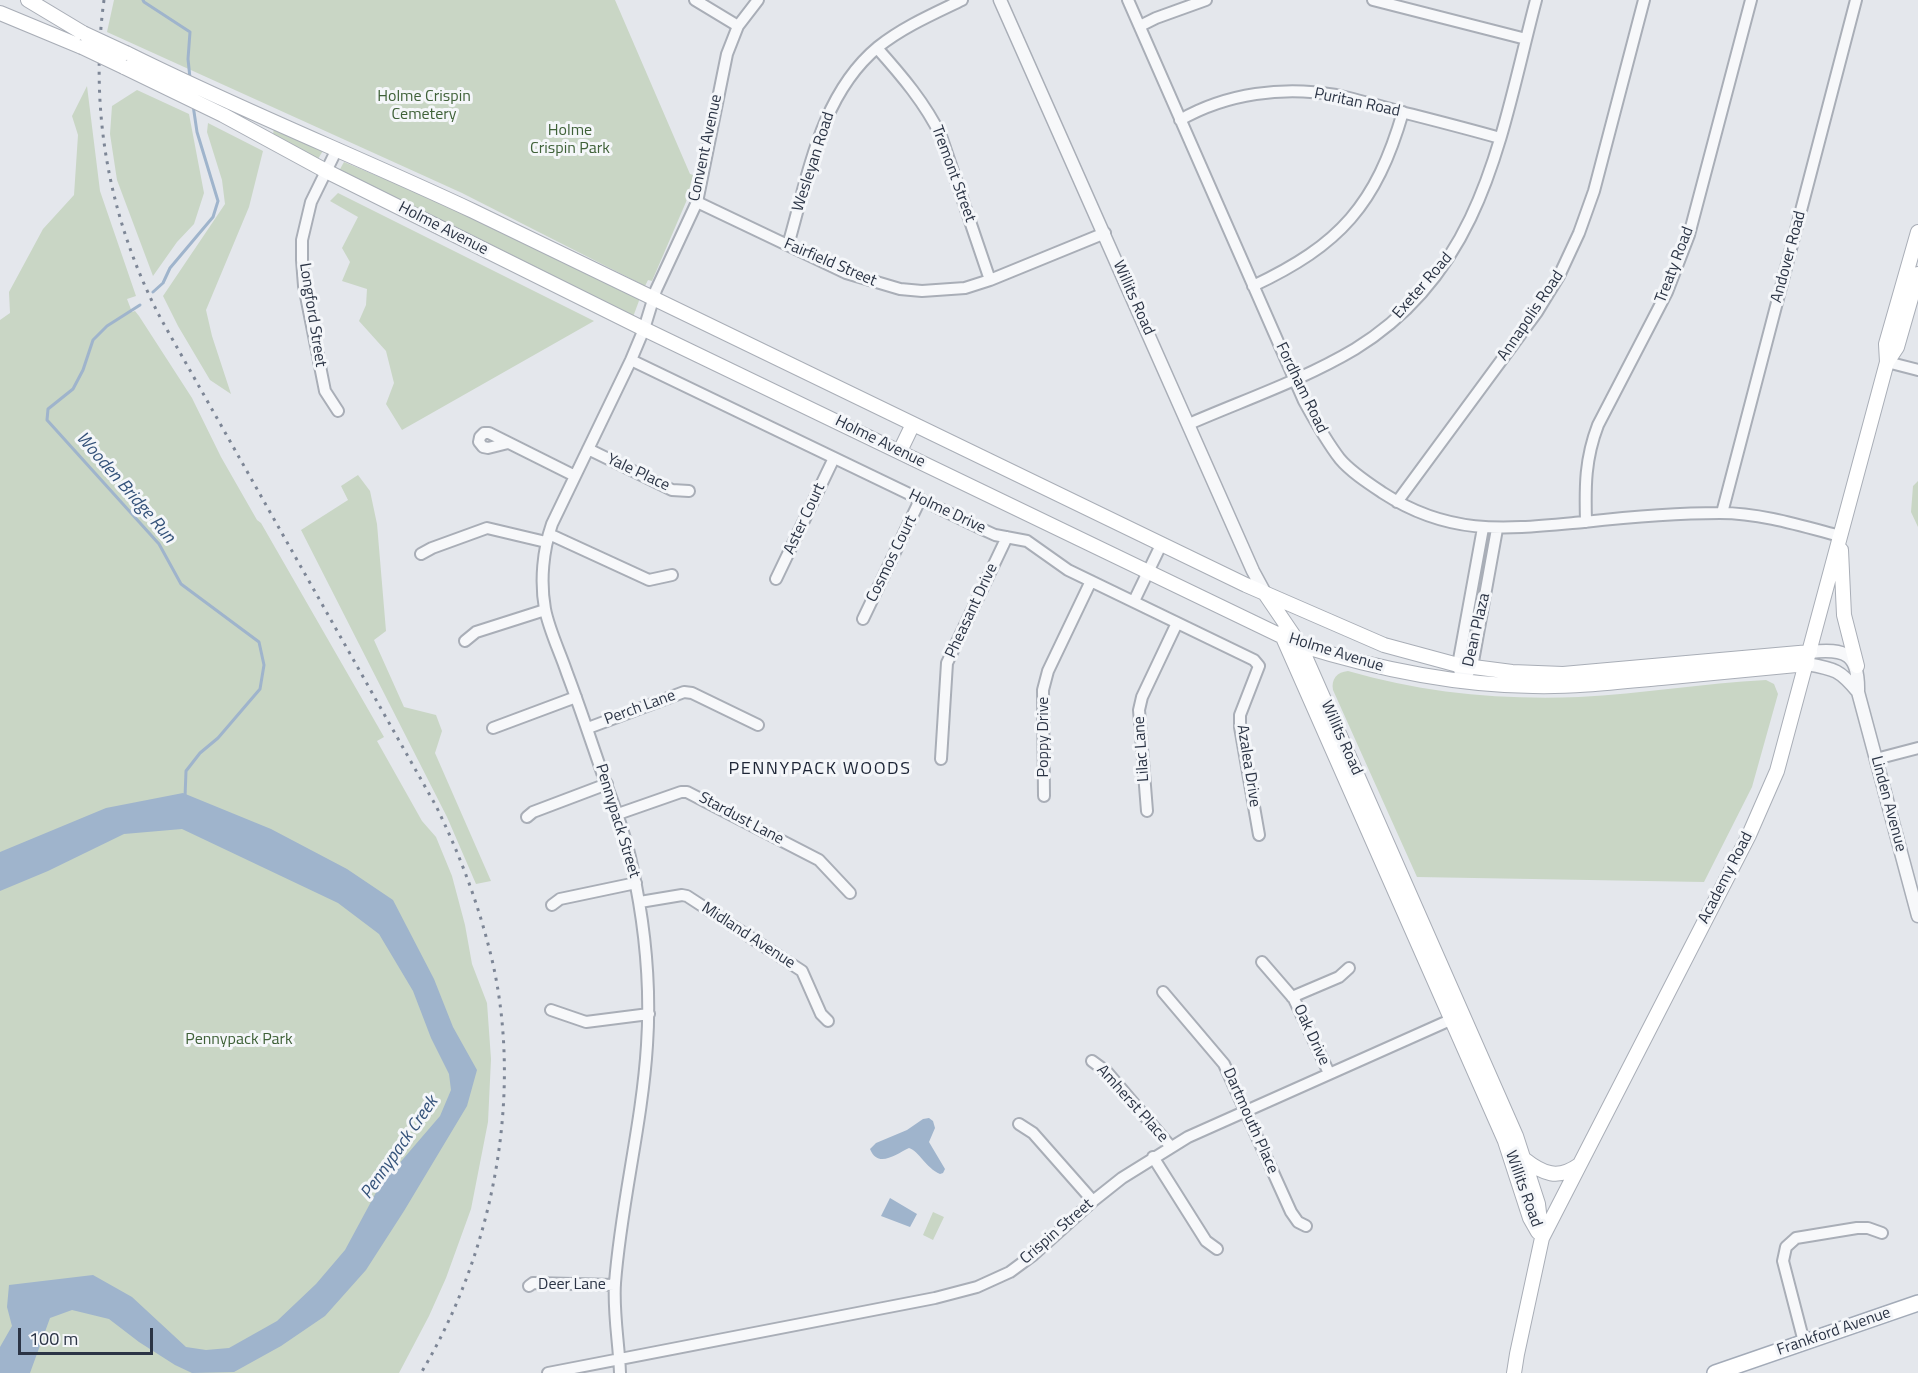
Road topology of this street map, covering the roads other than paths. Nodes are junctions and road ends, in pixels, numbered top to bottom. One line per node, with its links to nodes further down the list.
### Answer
1 (28, 0): 18 (main road, Holme Avenue, bridge)
2 (695, 0): 14 (street)
3 (758, 0): 14 (street, Convent Avenue)
4 (962, 0): 17 (street, Wesleyan Road)
5 (1000, 0): 27 (street, Willits Road)
6 (1128, 0): 15 (street, Fordham Road)
7 (1206, 0): 15 (street)
8 (1372, 0): 16 (street)
9 (1536, 0): 16 (street, Exeter Road)
10 (1644, 0): 48 (street, Annapolis Road)
11 (1751, 0): 50 (street, Treaty Road)
12 (1856, 0): 49 (street, Andover Road)
13 (0, 13): 18 (main road, Holme Avenue, bridge)
14 (738, 26): 25 (street, Convent Avenue)
15 (1140, 26): 21 (street, Fordham Road)
16 (1526, 39): 22 (street, Exeter Road)
17 (877, 48): 28 (street, Wesleyan Road); 30 (street, Tremont Street)
18 (125, 60): 19 (main road, Holme Avenue); 19 (main road, Holme Avenue)
19 (223, 108): 23 (main road, Holme Avenue); 24 (main road, Holme Avenue)
20 (1403, 112): 21 (street, Puritan Road); 22 (street, Puritan Road); 31 (street)
21 (1180, 120): 31 (street, Fordham Road)
22 (1500, 138): 37 (street, Exeter Road)
23 (336, 149): 24 (street, Longford Street); 32 (main road, Holme Avenue)
24 (326, 171): 33 (main road, Holme Avenue); 38 (street, Longford Street)
25 (697, 202): 28 (street, Fairfield Street); 32 (street, Convent Avenue)
26 (1918, 232): 35 (main road, Academy Road)
27 (1105, 233): 30 (street, Fairfield Street); 40 (street, Willits Road)
28 (788, 245): 30 (street, Fairfield Street)
29 (1918, 274): 35 (main road, Academy Road)
30 (990, 280)
31 (1253, 286): 37 (street, Fordham Road)
32 (654, 298): 33 (street, Pennypack Street); 39 (main road, Holme Avenue)
33 (644, 329): 34 (street, Pennypack Street); 43 (main road, Holme Avenue)
34 (631, 360): 42 (street, Pennypack Street); 44 (street, Holme Drive)
35 (1887, 362): 36 (street); 53 (main road, Academy Road)
36 (1918, 370)
37 (1294, 379): 40 (street, Exeter Road); 48 (street, Fordham Road)
38 (338, 411)
39 (913, 424): 43 (main road); 56 (main road, Holme Avenue)
40 (1189, 424): 62 (street, Willits Road)
41 (508, 443): 45 (street)
42 (588, 449): 45 (street, Pennypack Street); 46 (street, Yale Place)
43 (900, 452): 58 (main road, Holme Avenue)
44 (834, 458): 47 (street, Holme Drive); 60 (street, Aster Court)
45 (575, 476): 55 (street, Pennypack Street)
46 (689, 491)
47 (920, 500): 54 (street, Holme Drive); 65 (street, Cosmos Court)
48 (1397, 502): 51 (street, Fordham Road)
49 (1722, 513): 50 (street, Fordham Road); 53 (street, Fordham Road)
50 (1586, 522): 52 (street, Fordham Road)
51 (1483, 528): 52 (street, Fordham Road); 72 (street, Dean Plaza)
52 (1497, 529): 72 (street, Dean Plaza)
53 (1840, 536): 70 (main road, Academy Road); 73 (main road)
54 (1007, 537): 61 (street, Holme Drive); 81 (street, Pheasant Drive)
55 (548, 538): 57 (street); 59 (street); 64 (street, Pennypack Street)
56 (1161, 545): 58 (street); 62 (main road, Holme Avenue)
57 (421, 554)
58 (1148, 572): 63 (street); 67 (main road, Holme Avenue)
59 (672, 575)
60 (776, 579)
61 (1091, 581): 63 (street, Holme Drive); 84 (street, Poppy Drive)
62 (1266, 595): 67 (main road, Willits Road); 69 (main road, Willits Road); 72 (main road, Holme Avenue)
63 (1134, 602): 66 (street, Holme Drive)
64 (545, 610): 68 (street); 76 (street, Pennypack Street)
65 (863, 619)
66 (1177, 623): 71 (street, Holme Drive); 85 (street, Lilac Lane)
67 (1283, 637): 69 (main road, Holme Avenue); 100 (main road, Willits Road)
68 (465, 641)
69 (1300, 645): 74 (main road, Holme Avenue); 100 (main road, Willits Road)
70 (1808, 658): 72 (main road, Holme Avenue); 73 (street); 74 (main road, Holme Avenue); 75 (street, Linden Avenue); 109 (main road, Academy Road)
71 (1259, 666): 88 (street, Azalea Drive)
72 (1465, 666): 74 (street, Dean Plaza)
73 (1857, 666): 75 (street, Linden Avenue)
74 (1462, 682)
75 (1858, 692): 82 (street, Linden Avenue)
76 (576, 697): 78 (street); 79 (street, Pennypack Street)
77 (758, 725): 79 (street, Perch Lane)
78 (493, 728)
79 (588, 728): 83 (street, Pennypack Street)
80 (1918, 748): 82 (street)
81 (941, 759)
82 (1876, 759): 93 (street, Linden Avenue)
83 (607, 784): 86 (street, Pennypack Street); 87 (street)
84 (1044, 796)
85 (1147, 811)
86 (618, 814): 89 (street, Pennypack Street); 90 (street, Stardust Lane)
87 (527, 817)
88 (1259, 834)
89 (636, 883): 91 (street, Pennypack Street); 92 (street)
90 (850, 892)
91 (640, 902): 99 (street, Pennypack Street); 101 (street, Midland Avenue)
92 (552, 905)
93 (1918, 916)
94 (1262, 962): 97 (street, Oak Drive)
95 (1349, 968): 97 (street, Oak Drive)
96 (1163, 992): 104 (street, Dartmouth Place)
97 (1292, 997): 103 (street, Oak Drive)
98 (551, 1010): 99 (street)
99 (649, 1014): 115 (street, Pennypack Street)
100 (1457, 1017): 103 (street, Crispin Street); 108 (main road, Willits Road); 113 (main road, Willits Road)
101 (828, 1021)
102 (1092, 1061): 106 (street, Amherst Place)
103 (1329, 1073): 104 (street, Crispin Street)
104 (1245, 1110): 106 (street, Crispin Street); 111 (street, Dartmouth Place)
105 (1019, 1124): 110 (street)
106 (1171, 1147): 107 (street, Crispin Street)
107 (1153, 1157): 110 (street, Crispin Street); 114 (street, Amherst Place)
108 (1524, 1159): 109 (main road); 113 (main road, Willits Road)
109 (1580, 1165): 113 (main road, Academy Road)
110 (1093, 1201): 120 (street, Crispin Street)
111 (1306, 1226)
112 (1882, 1233): 118 (street)
113 (1542, 1238): 119 (main road, Academy Road)
114 (1217, 1250)
115 (615, 1285): 116 (street, Deer Lane); 120 (street, Pennypack Street)
116 (529, 1286)
117 (1918, 1304): 118 (main road, Frankford Avenue)
118 (1804, 1342): 125 (main road, Frankford Avenue)
119 (1516, 1354): 123 (main road); 124 (main road, Academy Road)
120 (620, 1360): 121 (street, Crispin Street); 122 (street, Pennypack Street)
121 (548, 1373)
122 (620, 1373)
123 (1507, 1373)
124 (1514, 1373)
125 (1715, 1373)

